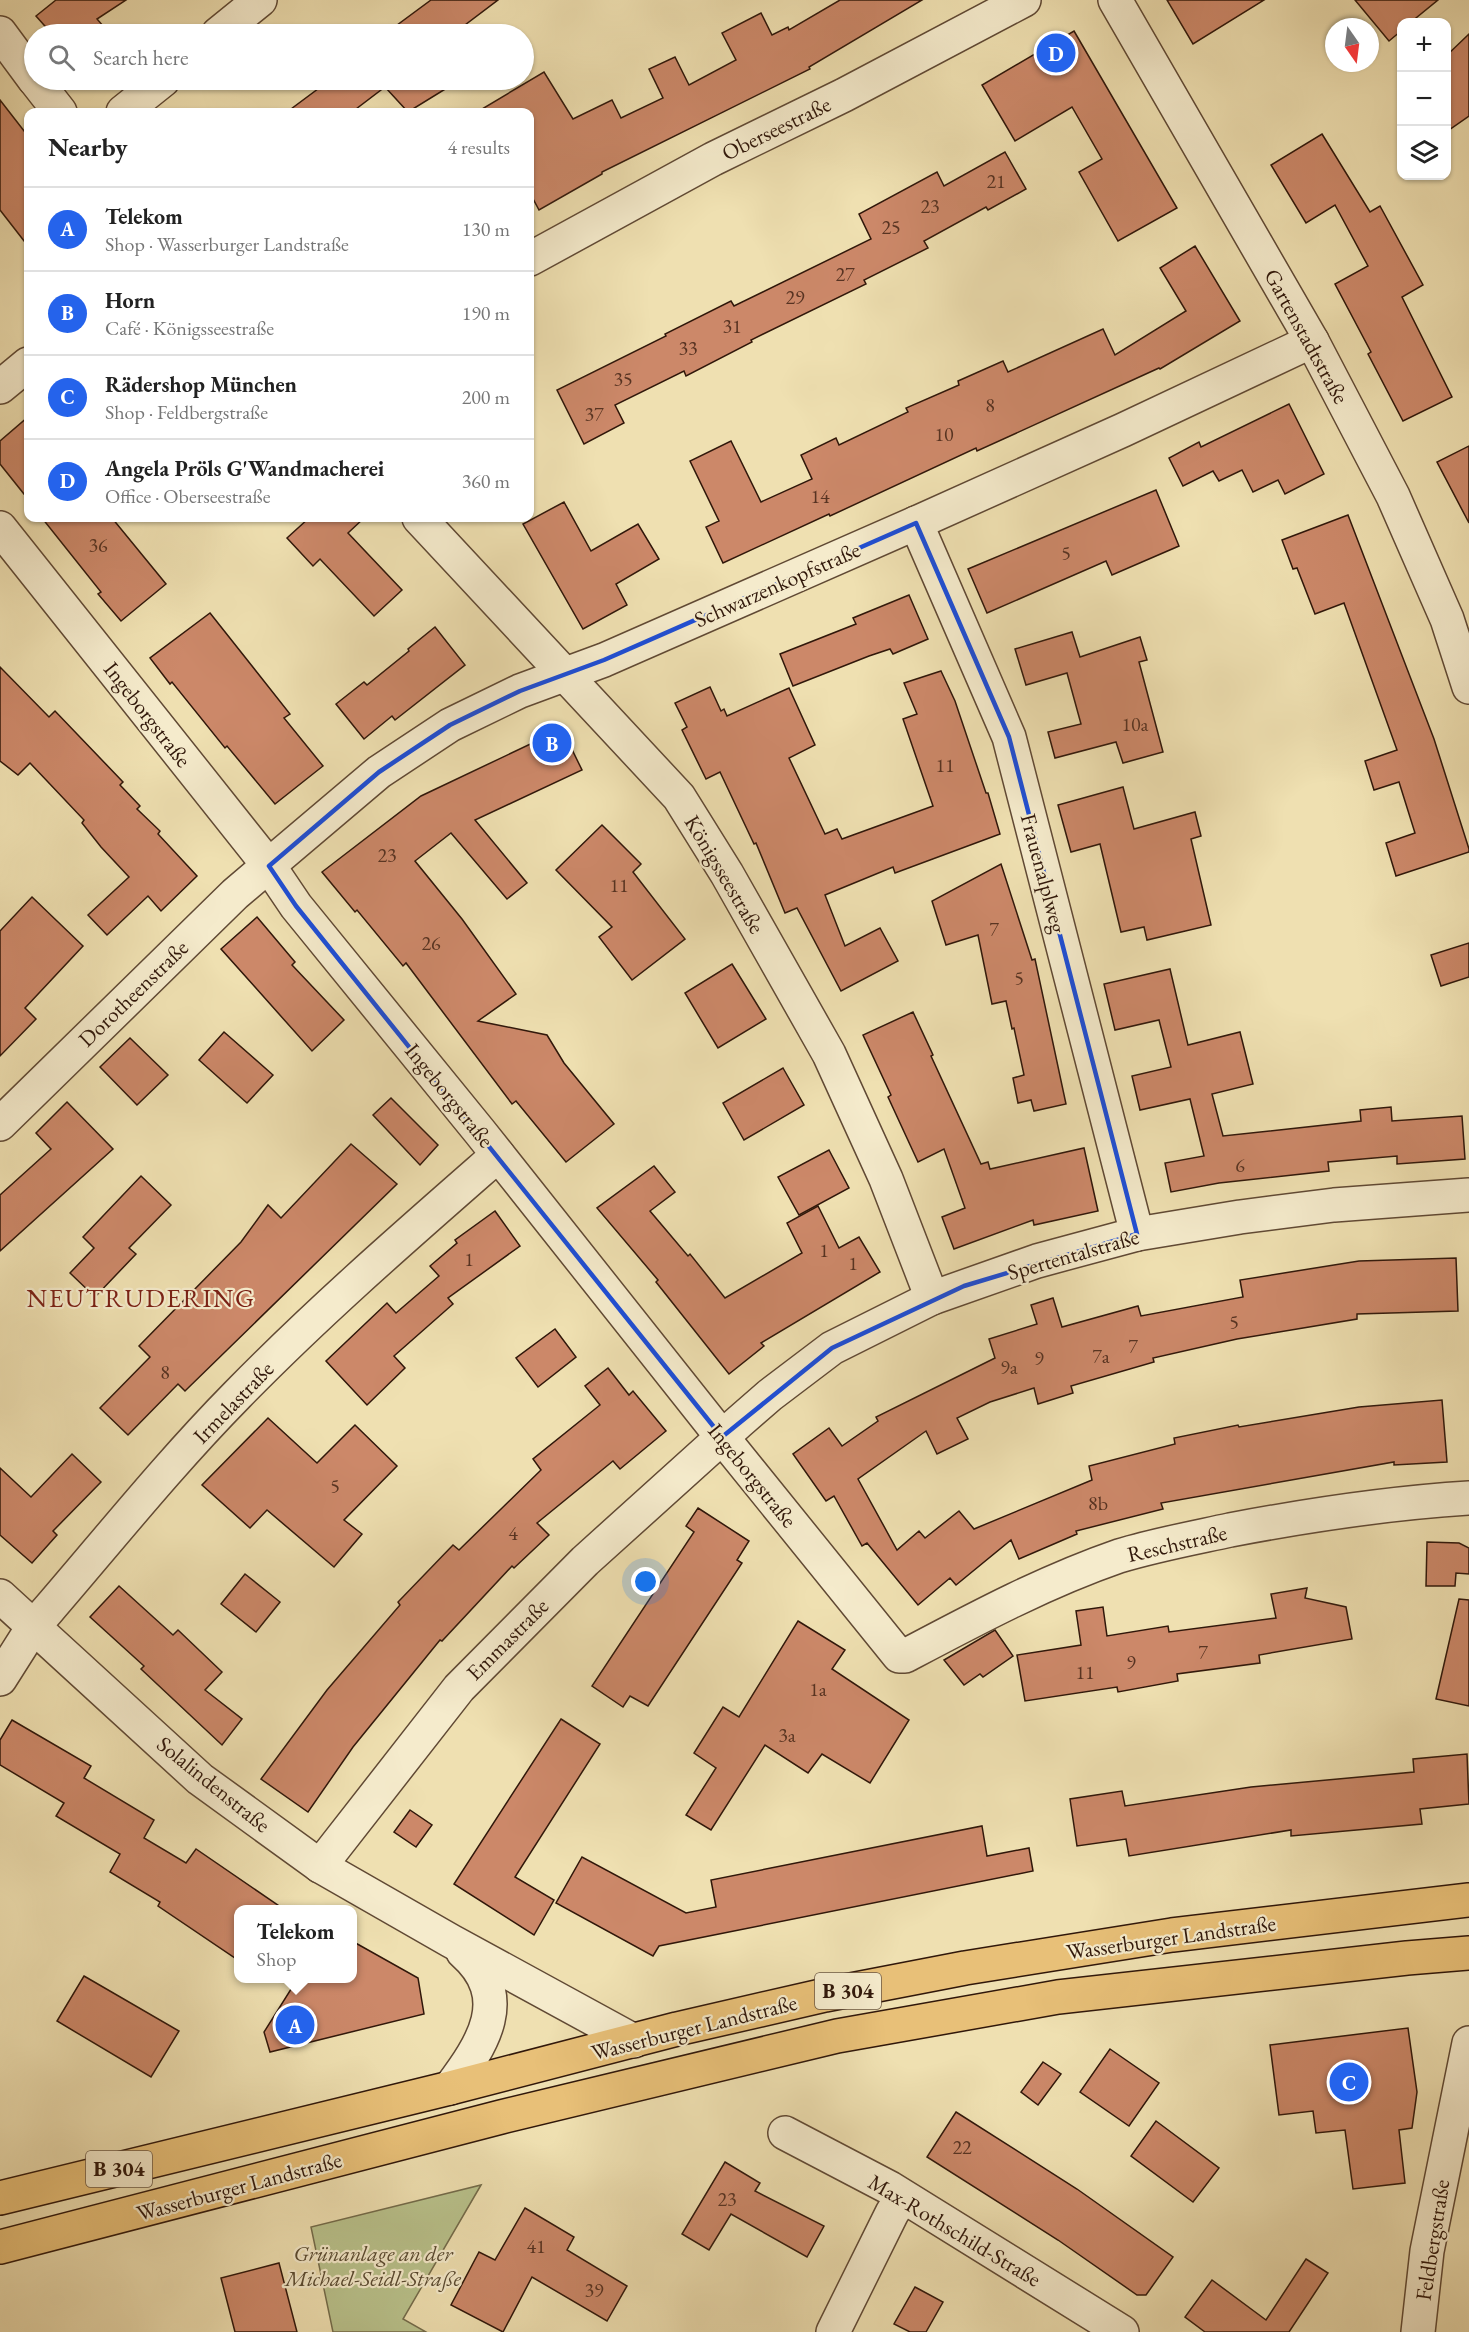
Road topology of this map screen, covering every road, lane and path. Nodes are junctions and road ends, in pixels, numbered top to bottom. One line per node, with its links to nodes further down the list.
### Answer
1 (260, 0): 4 (street)
2 (1024, 0): 11 (street, Oberseestraße)
3 (1115, 0): 12 (street, Gartenstadtstraße)
4 (230, 24)
5 (0, 33): 6 (street)
6 (24, 65)
7 (43, 90): 9 (street)
8 (150, 90): 10 (street)
9 (57, 108)
10 (128, 108)
11 (534, 257)
12 (1312, 340): 16 (street, Schwarzenkopfstraße); 19 (street, Gartenstadtstraße)
13 (24, 367): 14 (street)
14 (0, 387)
15 (423, 522): 18 (street, Königsseestraße)
16 (916, 523): 18 (street, Schwarzenkopfstraße); 24 (street, Frauenalplweg)
17 (0, 528): 20 (street, Ingeborgstraße)
18 (564, 674): 20 (street, Schwarzenkopfstraße); 25 (street, Königsseestraße)
19 (1469, 687)
20 (269, 866): 21 (street, Dorotheenstraße); 22 (street, Ingeborgstraße)
21 (0, 1124)
22 (498, 1155): 26 (street, Ingeborgstraße); 29 (street, Irmelastraße)
23 (1469, 1195): 24 (street, Spertentalstraße)
24 (1137, 1234): 25 (street, Spertentalstraße)
25 (932, 1298): 26 (street, Spertentalstraße)
26 (722, 1437): 30 (street, Ingeborgstraße); 32 (street, Emmastraße)
27 (1469, 1498): 30 (street, Reschstraße)
28 (0, 1596): 29 (street, Solalindenstraße)
29 (33, 1627): 31 (street, Irmelastraße); 32 (street, Solalindenstraße)
30 (905, 1656)
31 (0, 1679)
32 (320, 1866): 34 (street, Solalindenstraße)
33 (1469, 1900): 36 (main road, Wasserburger Landstraße / B 304)
34 (451, 1941): 36 (street, Solalindenstraße); 38 (street, Solalindenstraße)
35 (1469, 1953): 42 (main road, Wasserburger Landstraße / B 304)
36 (634, 2041): 38 (main road, Wasserburger Landstraße / B 304)
37 (1469, 2043): 45 (street, Feldbergstraße)
38 (450, 2088): 41 (main road, Wasserburger Landstraße / B 304)
39 (785, 2133): 40 (street, Max-Rothschild-Straße)
40 (902, 2197): 43 (street); 44 (street, Max-Rothschild-Straße)
41 (0, 2198)
42 (0, 2247)
43 (833, 2332)
44 (1122, 2332)
45 (1418, 2332)

